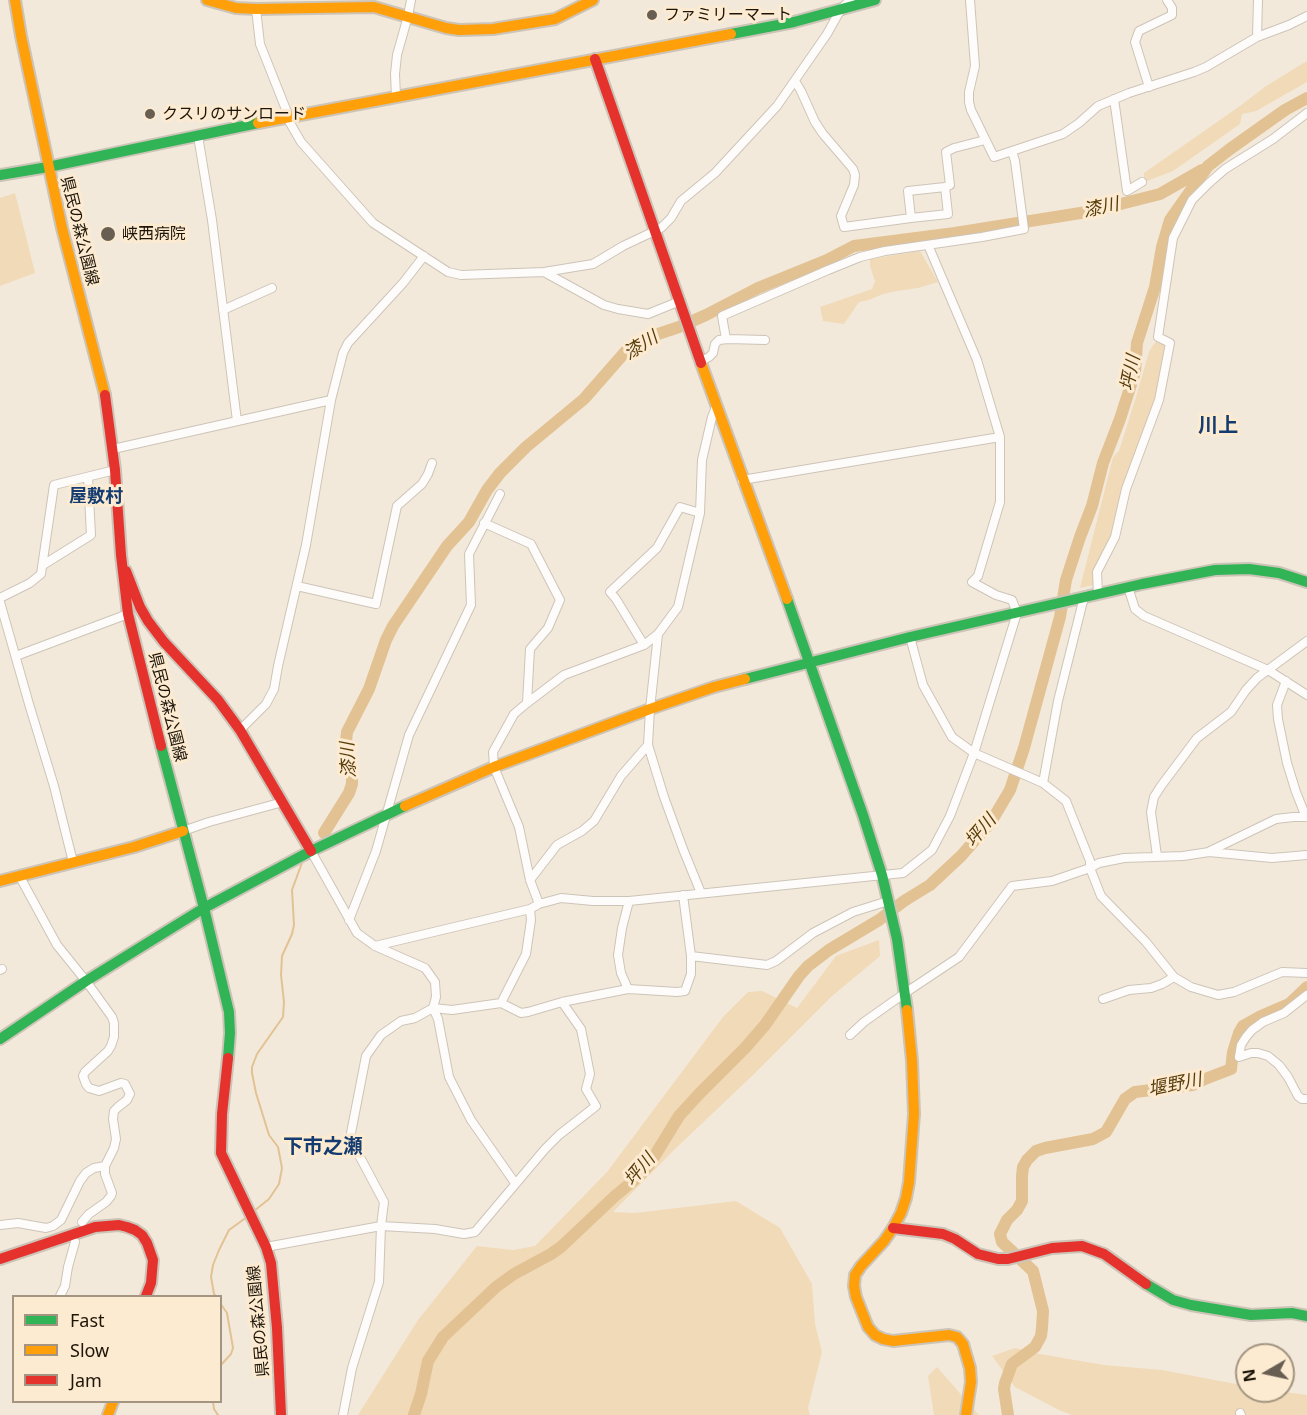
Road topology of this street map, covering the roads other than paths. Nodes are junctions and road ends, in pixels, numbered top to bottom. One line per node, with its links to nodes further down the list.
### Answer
1 (15, 0): 25 (street, 県民の森公園線)
2 (207, 0): 10 (street)
3 (411, 0): 12 (street)
4 (593, 0): 12 (street)
5 (850, 0): 11 (street)
6 (875, 0): 11 (street)
7 (969, 0): 23 (street)
8 (1167, 0): 17 (street)
9 (1258, 0): 14 (street)
10 (256, 9): 12 (street); 21 (street)
11 (842, 9): 15 (street); 16 (street)
12 (408, 16): 18 (street)
13 (1307, 16): 14 (street)
14 (1257, 37): 17 (street)
15 (595, 59): 18 (street); 30 (street)
16 (795, 81): 29 (street); 30 (street)
17 (1149, 87): 19 (street)
18 (396, 97): 21 (street)
19 (1114, 99): 24 (street); 27 (street)
20 (1307, 113): 57 (street)
21 (289, 117): 22 (street); 32 (street)
22 (198, 136): 25 (street); 36 (street)
23 (986, 140): 24 (street); 28 (street)
24 (1012, 151): 31 (street)
25 (48, 167): 26 (street); 44 (street, 県民の森公園線)
26 (0, 175)
27 (1143, 182)
28 (945, 187): 29 (street); 29 (street)
29 (911, 218)
30 (655, 232): 33 (street); 35 (street)
31 (928, 245): 37 (street); 43 (street)
32 (424, 256): 33 (street); 40 (street)
33 (544, 272): 35 (street)
34 (272, 288): 36 (street)
35 (680, 301): 39 (street)
36 (223, 310): 42 (street)
37 (726, 339): 38 (street); 39 (street)
38 (765, 340)
39 (701, 361): 41 (street)
40 (331, 400): 42 (street); 55 (street)
41 (716, 407): 48 (street); 50 (street)
42 (237, 421): 44 (street)
43 (1000, 437): 48 (street); 60 (street)
44 (113, 449): 46 (street, 県民の森公園線)
45 (432, 463): 55 (street)
46 (115, 470): 47 (street); 52 (street, 県民の森公園線)
47 (88, 477): 53 (street); 53 (street)
48 (742, 480): 67 (street)
49 (500, 494): 51 (street)
50 (699, 513): 62 (street); 65 (street)
51 (484, 523): 71 (street); 79 (street)
52 (121, 555): 61 (street, 県民の森公園線); 73 (street)
53 (43, 565): 59 (street)
54 (1307, 582): 56 (street)
55 (297, 586): 73 (street)
56 (1128, 588): 57 (street); 68 (street)
57 (1098, 595): 58 (street)
58 (1084, 597): 60 (street); 77 (street)
59 (0, 600): 66 (street)
60 (1017, 613): 63 (street); 75 (street)
61 (128, 614): 66 (street); 81 (street, 県民の森公園線)
62 (658, 634): 65 (street); 72 (street)
63 (910, 637): 67 (street); 75 (street)
64 (1307, 641): 68 (street)
65 (644, 645): 71 (street)
66 (16, 656): 86 (street)
67 (810, 662): 72 (street); 88 (street)
68 (1268, 670): 69 (street); 85 (street)
69 (1286, 681): 70 (street); 80 (street)
70 (1307, 695)
71 (527, 703): 76 (street)
72 (650, 709): 74 (street); 76 (street)
73 (240, 730): 78 (street)
74 (648, 745): 90 (street); 92 (street)
75 (974, 753): 77 (street); 88 (street)
76 (494, 767): 79 (street); 90 (street)
77 (1043, 783): 87 (street)
78 (283, 802): 81 (street); 82 (street)
79 (387, 814): 82 (street); 99 (street)
80 (1307, 817): 83 (street)
81 (183, 831): 86 (street); 97 (street, 県民の森公園線)
82 (311, 851): 97 (street); 99 (street)
83 (1209, 852): 84 (street); 85 (street)
84 (1307, 855)
85 (1157, 856): 87 (street)
86 (72, 862): 89 (street)
87 (1090, 868): 103 (street); 106 (street)
88 (882, 875): 92 (street); 96 (street)
89 (20, 877): 91 (street); 104 (street)
90 (530, 880): 95 (street)
91 (0, 881)
92 (701, 893): 93 (street)
93 (683, 895): 94 (street); 101 (street)
94 (629, 901): 95 (street); 105 (street)
95 (539, 904): 98 (street)
96 (889, 905): 101 (street); 106 (street)
97 (204, 908): 104 (street); 122 (street, 県民の森公園線)
98 (530, 909): 100 (street); 110 (street)
99 (349, 920): 100 (street)
100 (375, 946): 111 (street)
101 (691, 956): 105 (street)
102 (1307, 973): 103 (street)
103 (1174, 977): 108 (street)
104 (86, 981): 113 (street); 115 (street)
105 (628, 989): 109 (street)
106 (905, 993): 112 (street); 120 (street)
107 (1307, 995): 114 (street)
108 (1103, 999)
109 (562, 1002): 110 (street); 116 (street)
110 (501, 1003): 111 (street)
111 (433, 1008): 116 (street); 119 (street)
112 (850, 1035)
113 (0, 1040)
114 (1307, 1099)
115 (105, 1166): 117 (street); 118 (street)
116 (515, 1183): 119 (street)
117 (82, 1222)
118 (0, 1225)
119 (381, 1226): 122 (street); 128 (street)
120 (893, 1228): 126 (street); 129 (street)
121 (75, 1242): 124 (street)
122 (264, 1242): 127 (street, 県民の森公園線)
123 (0, 1259): 125 (street)
124 (60, 1295)
125 (146, 1295)
126 (1307, 1316)
127 (281, 1415)
128 (342, 1415)
129 (966, 1415)

